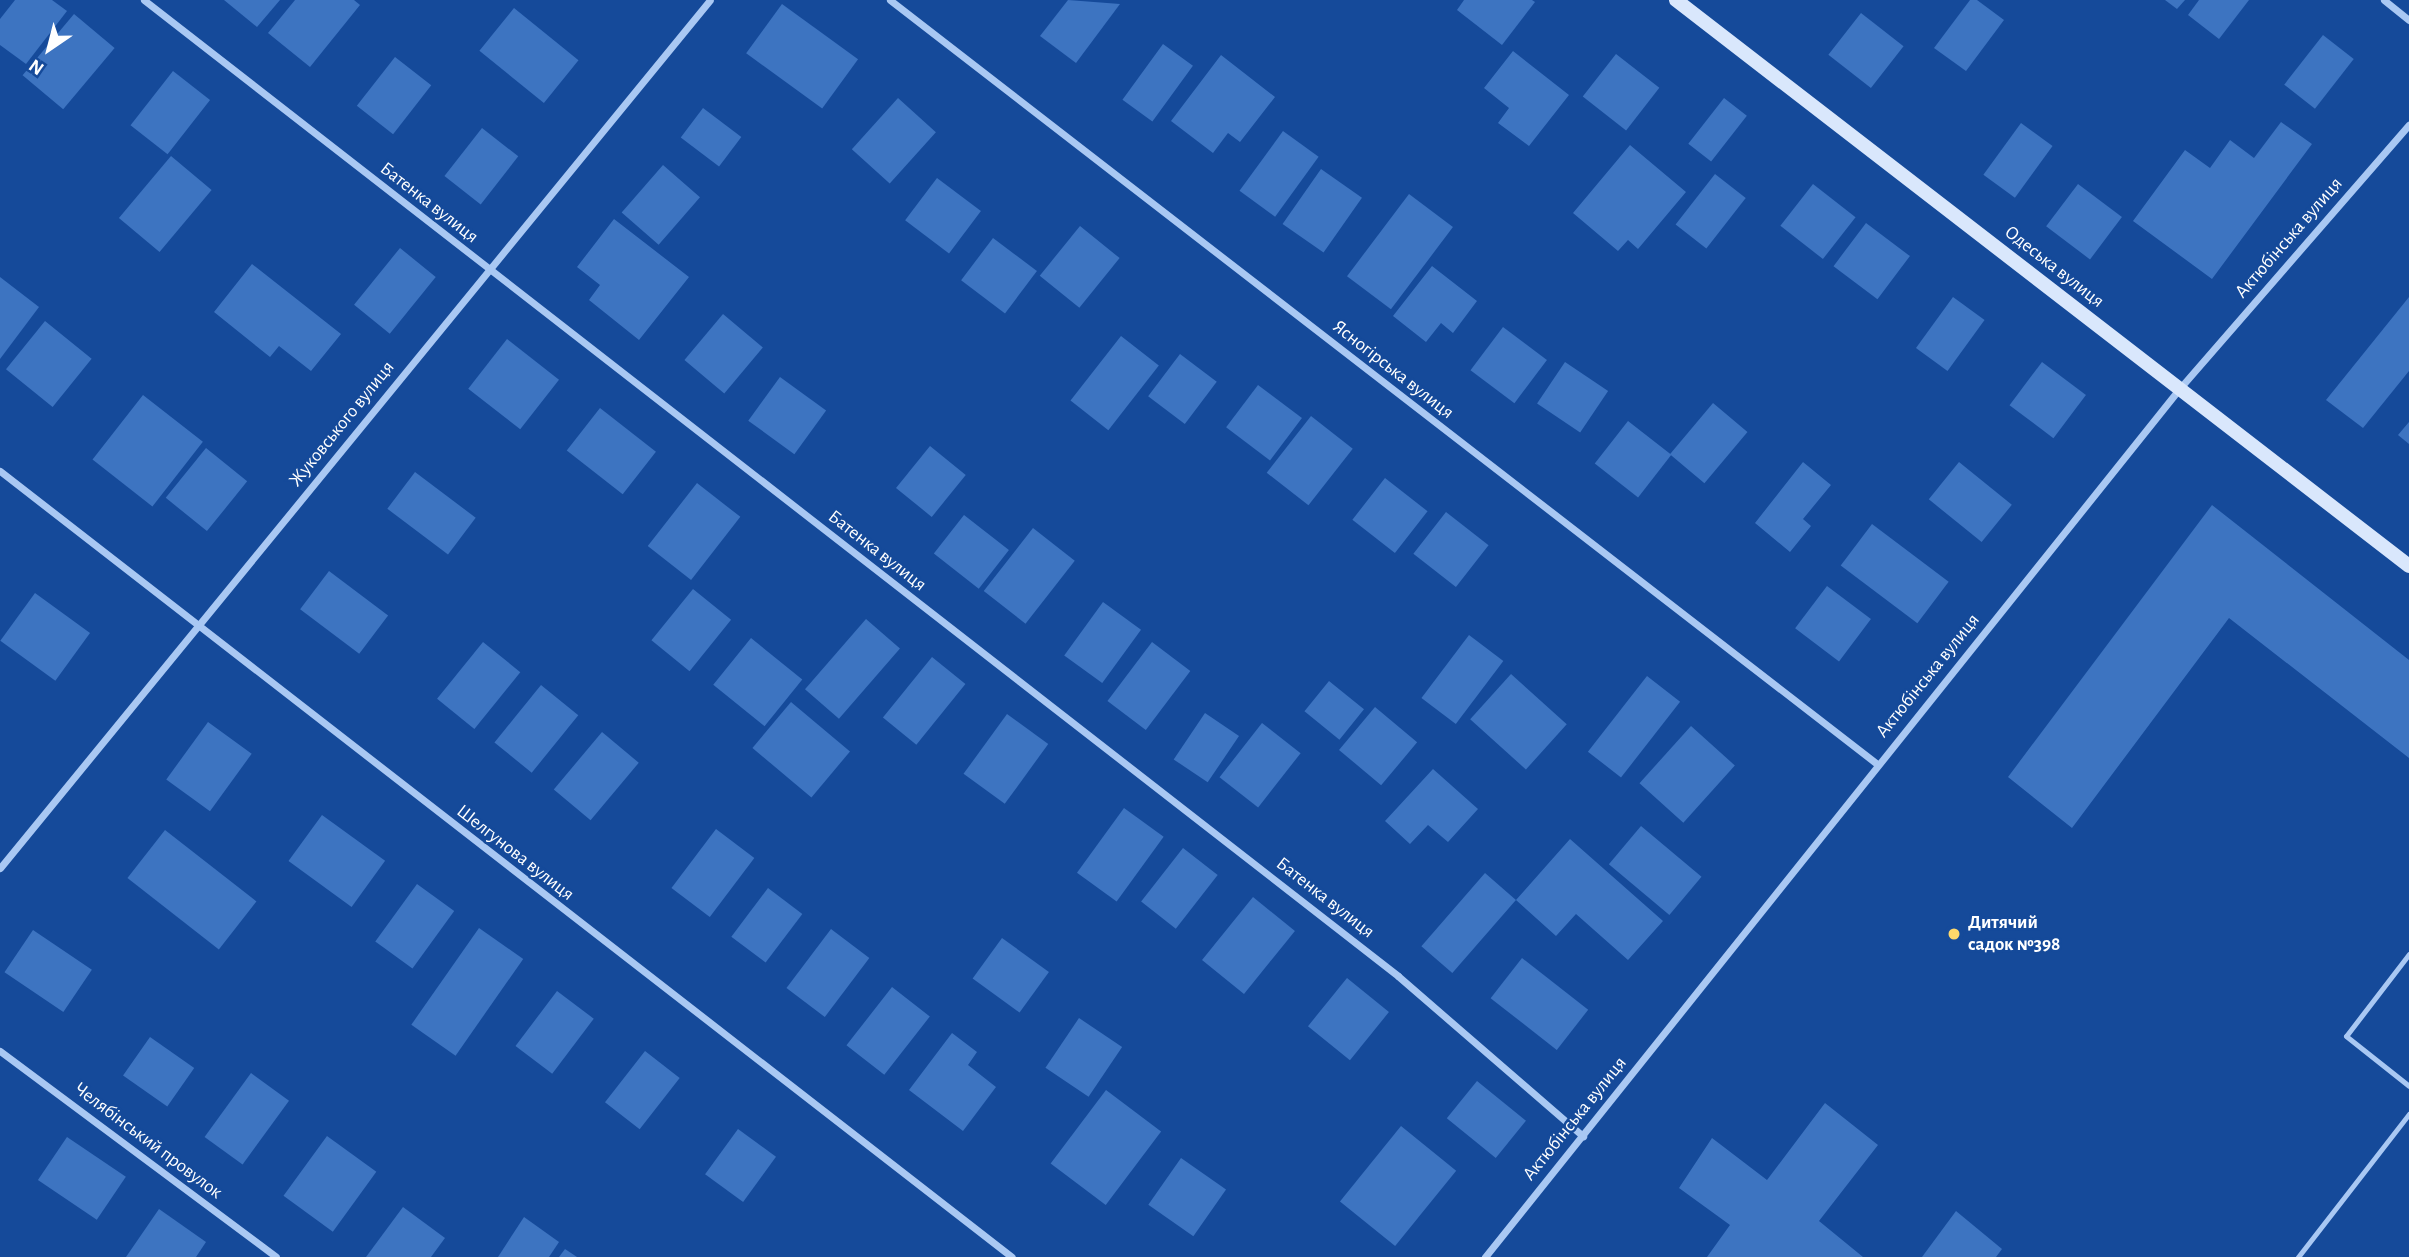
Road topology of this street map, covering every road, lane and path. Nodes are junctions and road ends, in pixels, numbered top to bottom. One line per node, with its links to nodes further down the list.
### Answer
1 (144, 0): 8 (street, Батенка вулиця)
2 (710, 0): 8 (street, Жуковського вулиця)
3 (890, 0): 13 (street, Ясногірська вулиця)
4 (1676, 0): 9 (street, Одеська вулиця)
5 (2384, 0): 6 (street)
6 (2409, 20)
7 (2409, 125): 9 (street, Актюбінська вулиця)
8 (487, 269): 12 (street, Жуковського вулиця); 19 (street, Батенка вулиця)
9 (2180, 388): 11 (street, Одеська вулиця); 13 (street, Актюбінська вулиця)
10 (0, 471): 12 (street, Шелгунова вулиця)
11 (2409, 566)
12 (198, 629): 14 (street, Жуковського вулиця); 21 (street, Шелгунова вулиця)
13 (1877, 764): 19 (street, Актюбінська вулиця)
14 (0, 868)
15 (2409, 954): 17 (lane)
16 (0, 1051): 20 (street, Челябінський провулок)
17 (2409, 1086)
18 (2409, 1114): 23 (lane)
19 (1583, 1136): 22 (street, Актюбінська вулиця)
20 (276, 1257)
21 (1012, 1257)
22 (1485, 1257)
23 (2298, 1257)

